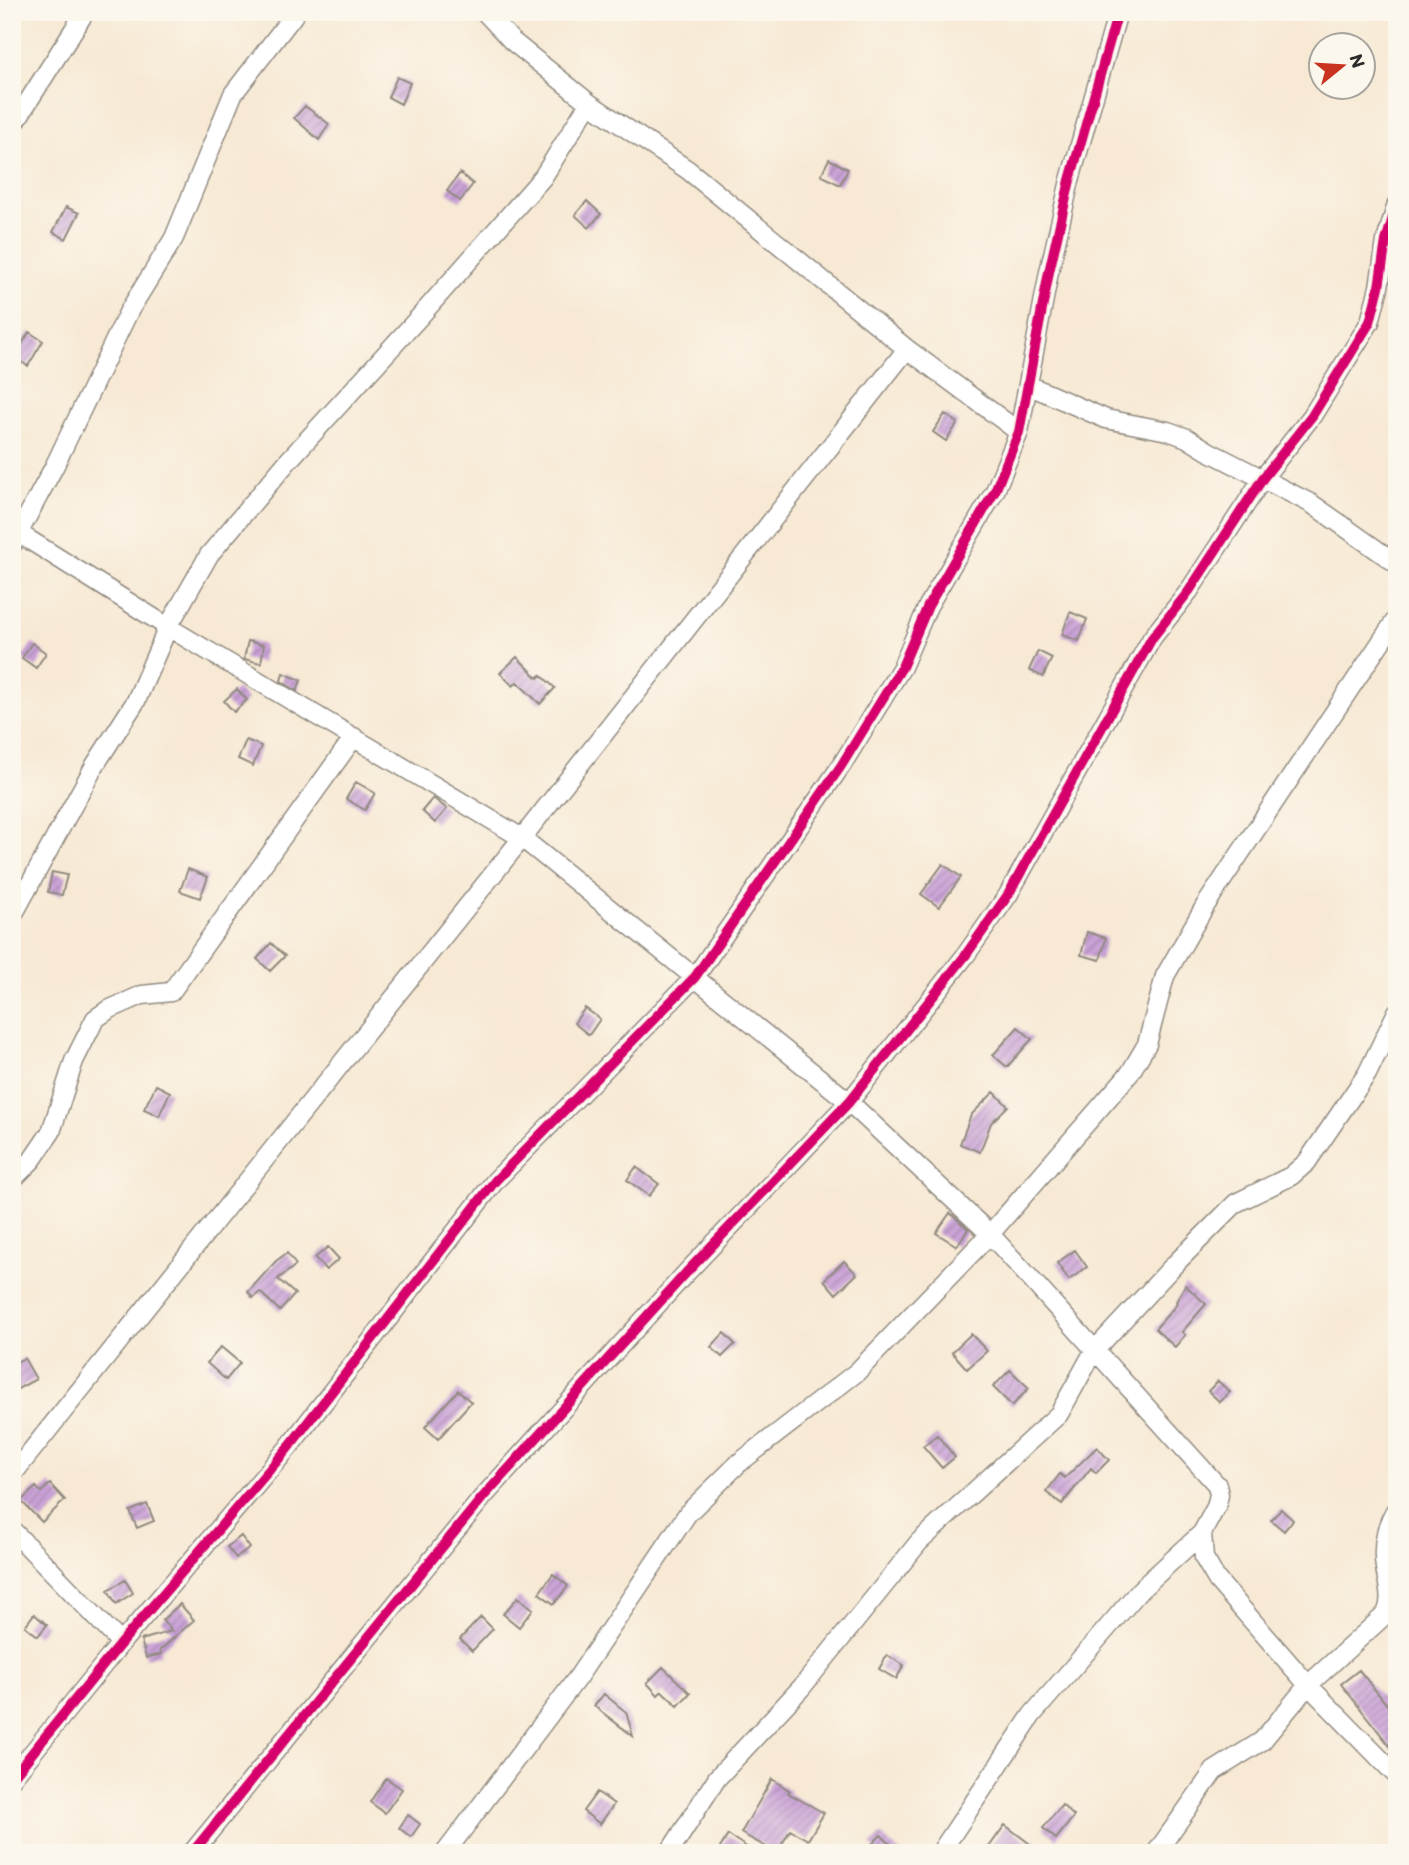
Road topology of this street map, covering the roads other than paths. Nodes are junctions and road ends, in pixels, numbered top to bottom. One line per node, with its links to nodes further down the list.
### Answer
1 (85, 12): 6 (street)
2 (296, 12): 12 (street)
3 (485, 12): 5 (street)
4 (1118, 12): 9 (street)
5 (589, 103): 8 (street); 15 (street)
6 (12, 127)
7 (1397, 204): 11 (street)
8 (907, 349): 10 (street); 17 (street)
9 (1028, 385): 10 (street); 11 (street)
10 (1019, 432): 19 (street)
11 (1263, 478): 13 (street); 21 (street)
12 (14, 536): 15 (street)
13 (1397, 564)
14 (1397, 618): 23 (street)
15 (169, 627): 16 (street); 18 (street)
16 (354, 737): 17 (street); 22 (street)
17 (523, 838): 19 (street); 25 (street)
18 (12, 917)
19 (695, 977): 21 (street); 30 (street)
20 (1397, 1012): 24 (street)
21 (849, 1102): 23 (street); 34 (street)
22 (12, 1181)
23 (990, 1234): 24 (street); 35 (street)
24 (1094, 1351): 28 (street); 36 (street)
25 (12, 1475)
26 (1397, 1508): 29 (street)
27 (12, 1530): 30 (street)
28 (1202, 1533): 31 (street); 37 (street)
29 (1391, 1611): 31 (street)
30 (121, 1643): 33 (street)
31 (1308, 1685): 32 (street); 38 (street)
32 (1397, 1776)
33 (12, 1778)
34 (192, 1853)
35 (445, 1853)
36 (669, 1853)
37 (940, 1853)
38 (1156, 1853)

